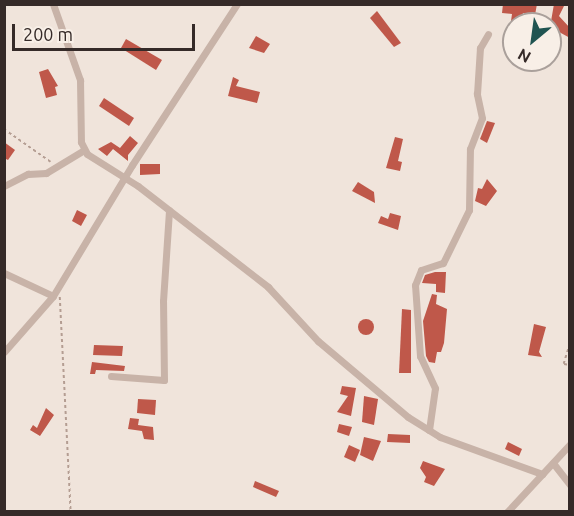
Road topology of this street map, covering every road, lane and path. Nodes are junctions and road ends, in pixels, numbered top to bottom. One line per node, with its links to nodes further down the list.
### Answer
1 (53, 4): 5 (street)
2 (237, 4): 7 (street)
3 (488, 34): 17 (street)
4 (4, 129): 6 (path)
5 (84, 150): 6 (street); 7 (street)
6 (57, 165): 8 (street)
7 (125, 178): 9 (street); 11 (street)
8 (4, 186)
9 (169, 210): 16 (street); 17 (street)
10 (4, 273): 12 (street)
11 (58, 289): 12 (street); 22 (path)
12 (53, 296): 14 (street)
13 (570, 344): 15 (path)
14 (4, 352)
15 (570, 364)
16 (111, 376)
17 (429, 430): 20 (street)
18 (570, 444): 19 (street)
19 (553, 463): 20 (street); 21 (street)
20 (542, 474): 23 (street)
21 (570, 485)
22 (71, 512)
23 (507, 512)

